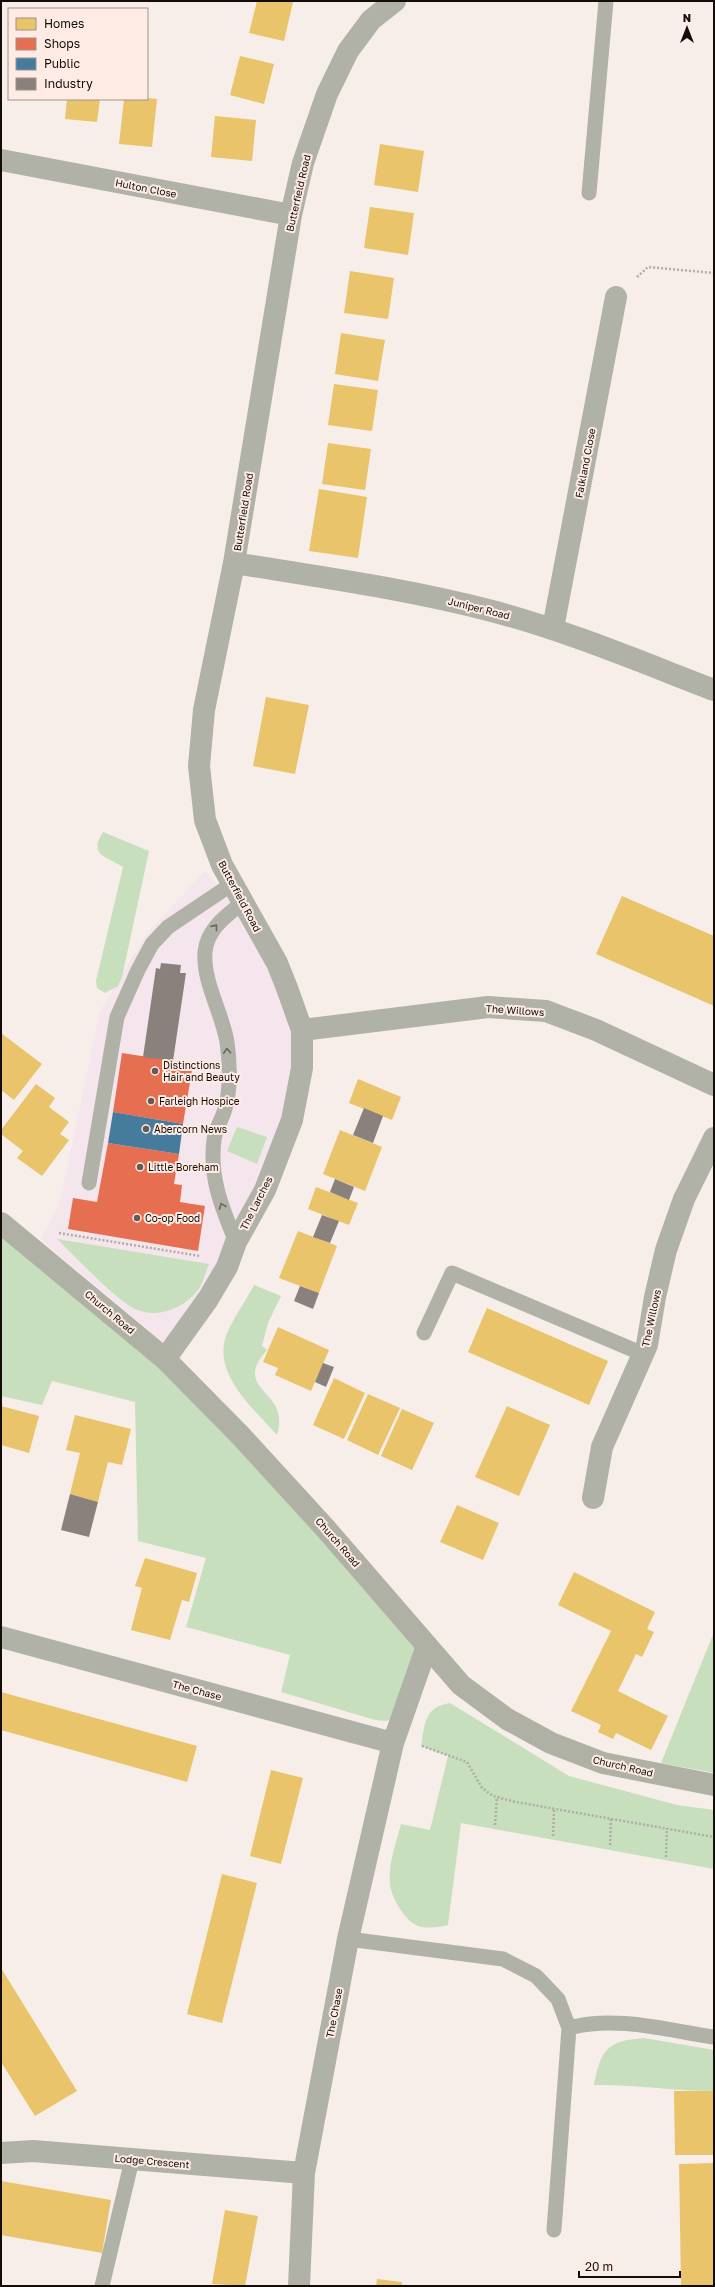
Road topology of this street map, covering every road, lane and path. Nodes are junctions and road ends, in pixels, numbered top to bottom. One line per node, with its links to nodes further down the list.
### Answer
1 (395, 1): 5 (street, Butterfield Road)
2 (606, 1): 4 (lane)
3 (1, 160): 5 (street, Hulton Close)
4 (589, 193)
5 (291, 215): 8 (street, Butterfield Road)
6 (714, 273): 7 (path)
7 (616, 297): 9 (street, Falkland Close)
8 (234, 563): 9 (street, Juniper Road); 11 (street, Butterfield Road)
9 (552, 628): 10 (street, Juniper Road)
10 (714, 690)
11 (237, 894): 12 (street, Butterfield Road); 15 (lane); 18 (lane, one-way to 11)
12 (302, 1030): 13 (street, The Willows); 18 (street, The Larches)
13 (714, 1085)
14 (714, 1138): 20 (street, The Willows)
15 (89, 1183)
16 (1, 1226): 17 (street, Church Road)
17 (28, 1245): 18 (path); 21 (street, Church Road)
18 (233, 1251): 21 (street, The Larches)
19 (424, 1333): 20 (lane)
20 (643, 1354): 22 (street, The Willows)
21 (165, 1359): 24 (street, Church Road)
22 (593, 1498)
23 (1, 1637): 25 (street, The Chase)
24 (428, 1646): 25 (street, The Chase); 26 (street, Church Road)
25 (394, 1740): 27 (path); 36 (street, The Chase)
26 (714, 1785)
27 (497, 1797): 28 (path); 30 (path)
28 (554, 1808): 29 (path); 32 (path)
29 (610, 1819): 31 (path); 34 (path)
30 (495, 1825)
31 (667, 1828): 33 (path); 35 (path)
32 (552, 1836)
33 (714, 1837)
34 (610, 1845)
35 (666, 1857)
36 (348, 1939): 37 (lane); 41 (street, The Chase)
37 (569, 2028): 38 (lane); 42 (lane)
38 (712, 2037)
39 (1, 2153): 40 (street, Lodge Crescent)
40 (132, 2160): 41 (street, Lodge Crescent); 43 (lane)
41 (304, 2173): 44 (street, The Chase)
42 (554, 2230)
43 (102, 2286)
44 (299, 2286)

